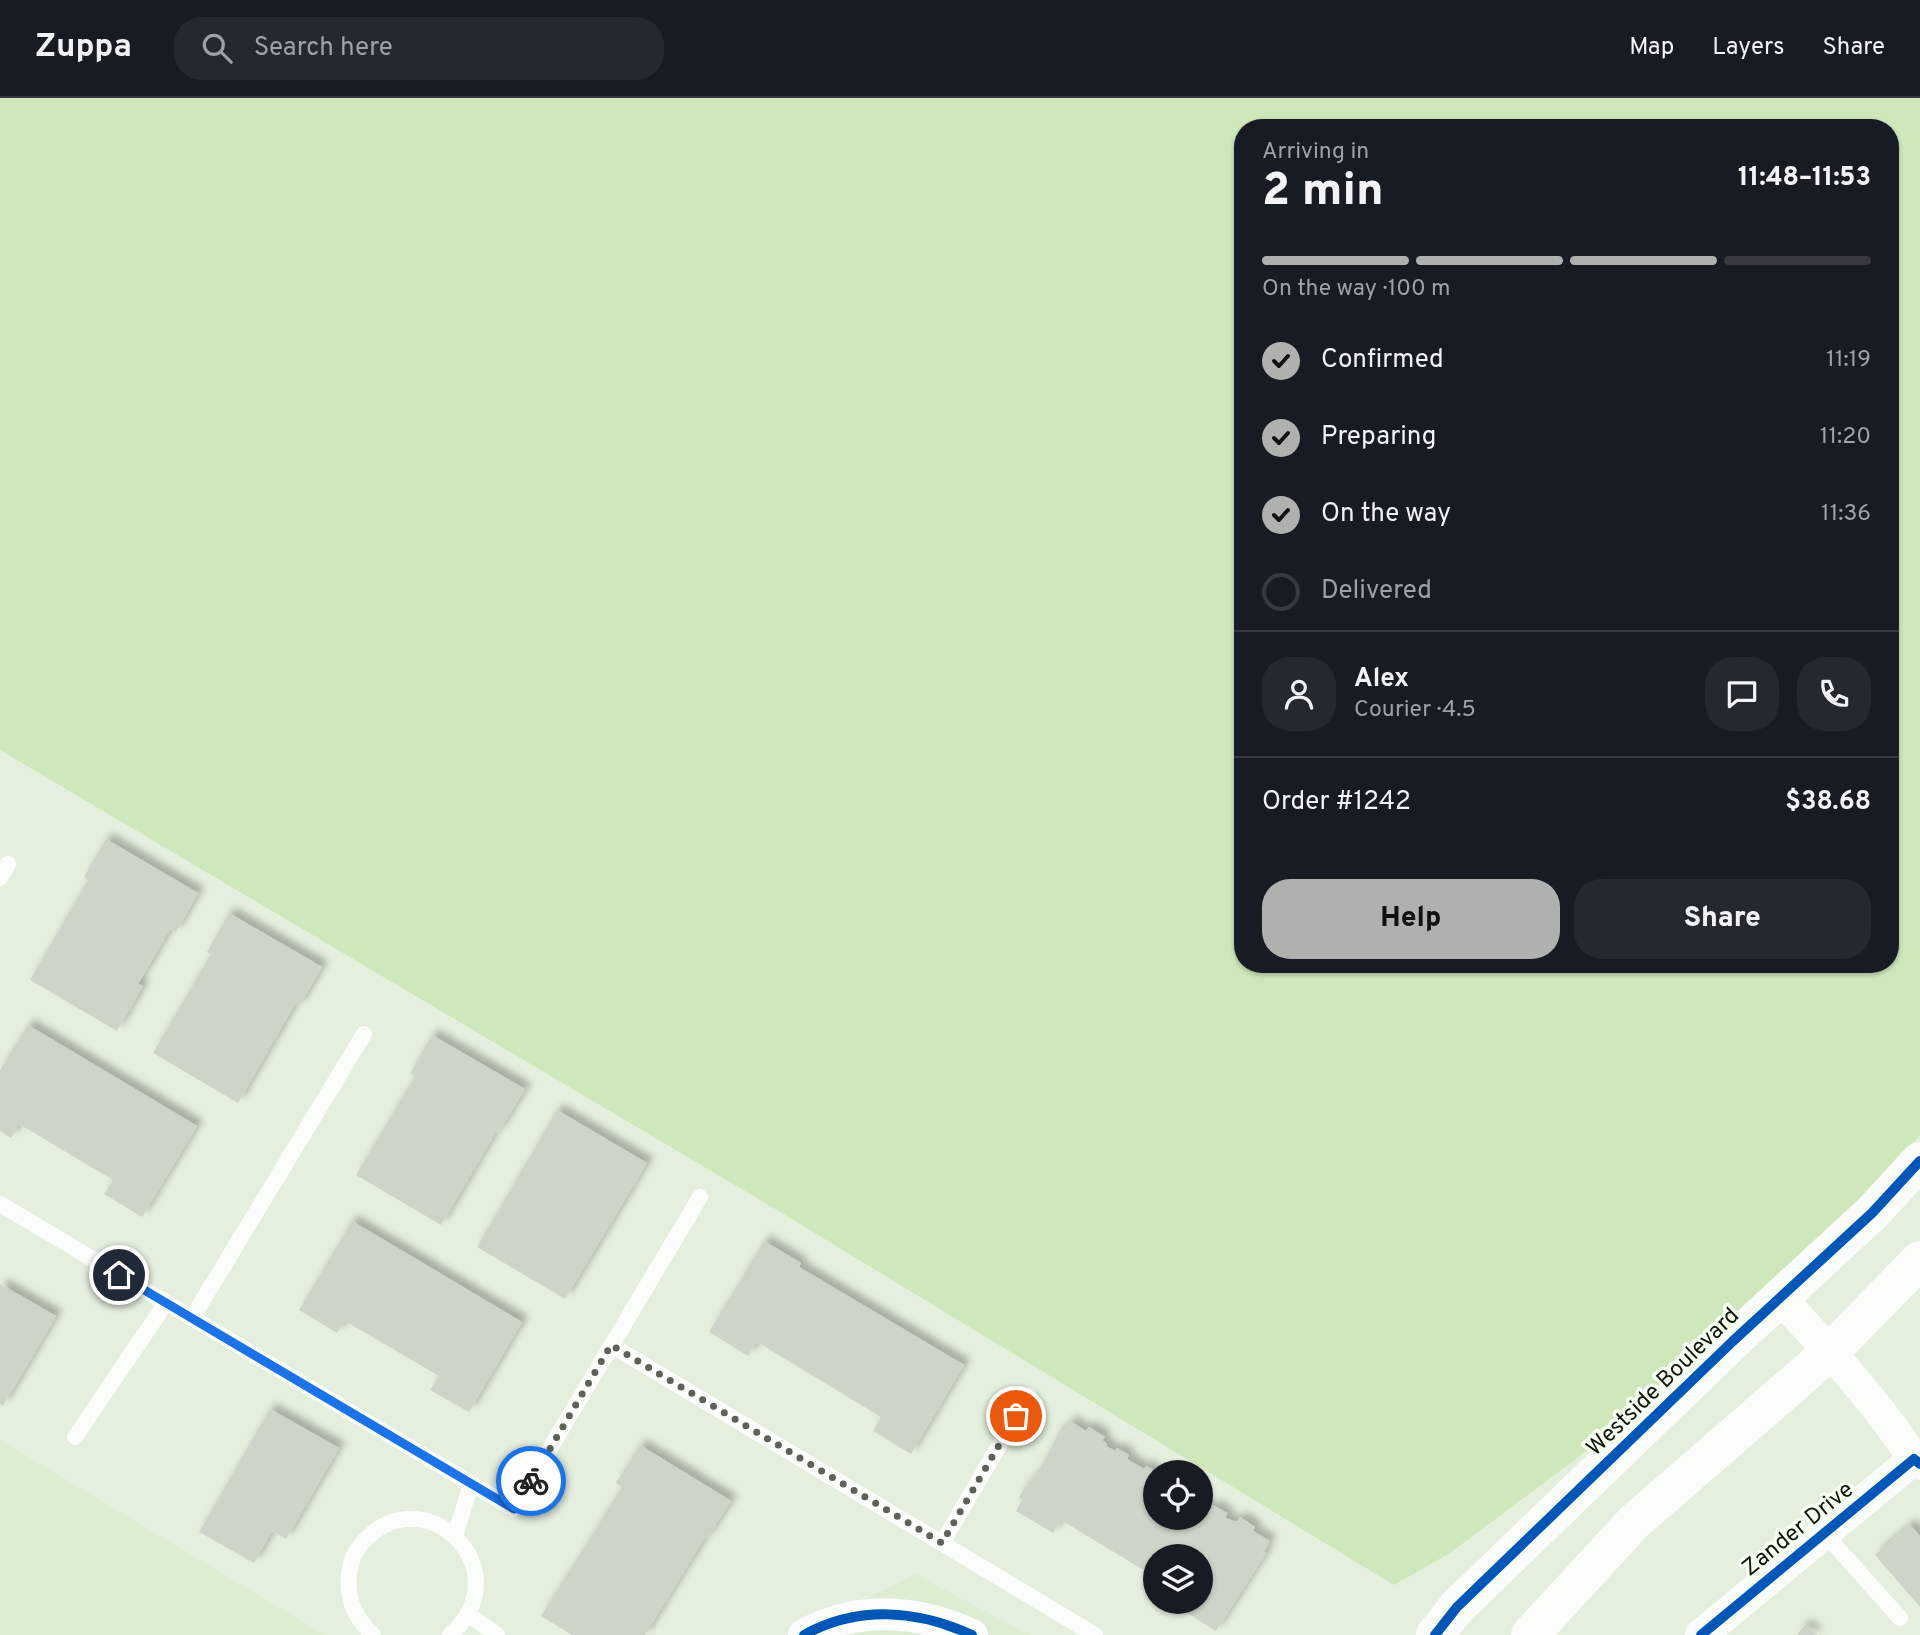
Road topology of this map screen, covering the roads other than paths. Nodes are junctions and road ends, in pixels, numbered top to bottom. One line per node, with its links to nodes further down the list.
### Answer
1 (363, 1034): 8 (lane)
2 (1920, 1160): 6 (street, Westside Boulevard)
3 (700, 1197): 9 (lane)
4 (0, 1204): 7 (lane)
5 (1920, 1260): 10 (street)
6 (1780, 1297): 10 (street); 26 (street, Westside Boulevard)
7 (166, 1303): 8 (lane); 12 (lane)
8 (192, 1318): 14 (lane)
9 (611, 1345): 14 (lane); 17 (lane)
10 (1830, 1352): 13 (street); 27 (street)
11 (1029, 1395): 17 (lane)
12 (75, 1437)
13 (1917, 1462): 15 (street, Zander Drive)
14 (471, 1484): 16 (lane)
15 (1824, 1533): 19 (lane); 28 (street, Zander Drive)
16 (455, 1536): 18 (lane); 20 (lane)
17 (942, 1543): 25 (lane)
18 (469, 1615): 21 (lane); 22 (lane)
19 (1900, 1618)
20 (373, 1635)
21 (450, 1635)
22 (497, 1635)
23 (804, 1635): 24 (street)
24 (972, 1635)
25 (1095, 1635)
26 (1435, 1635)
27 (1530, 1635)
28 (1701, 1635)

